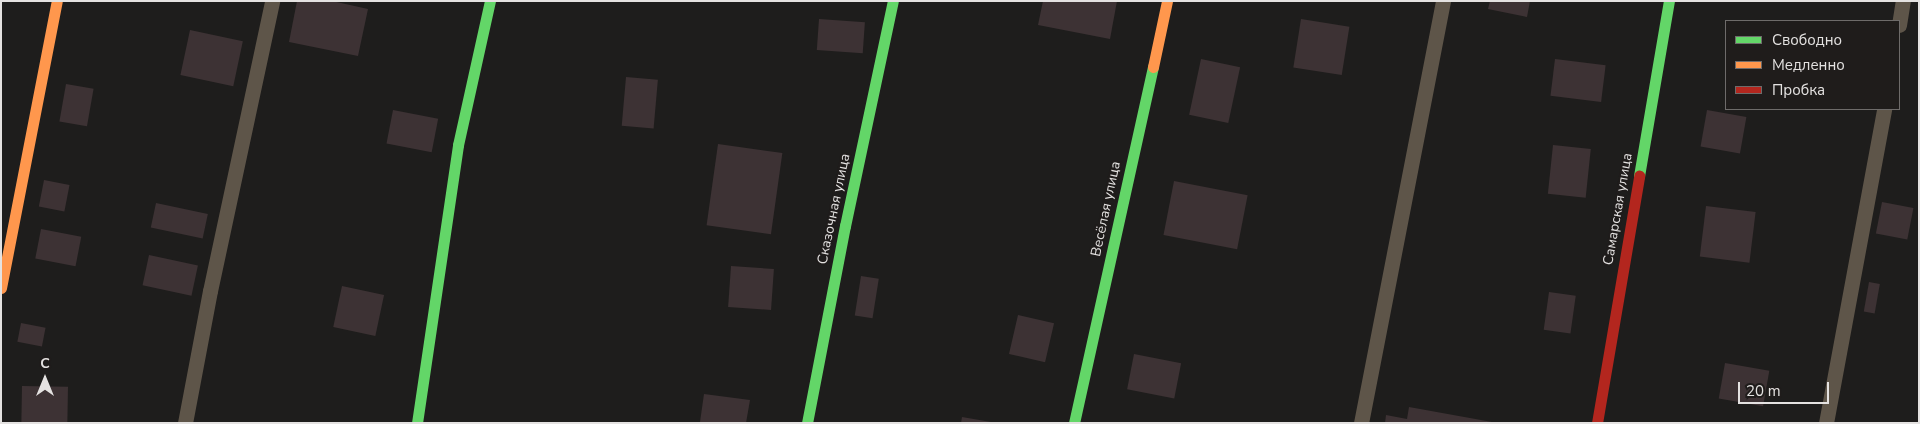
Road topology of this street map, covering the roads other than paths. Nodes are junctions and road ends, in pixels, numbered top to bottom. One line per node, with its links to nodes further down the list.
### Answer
1 (57, 1): 11 (street)
2 (272, 1): 12 (lane)
3 (490, 1): 13 (street)
4 (893, 1): 14 (street, Сказочная улица)
5 (1166, 1): 15 (street, Весёлая улица)
6 (1443, 1): 16 (lane)
7 (1669, 1): 17 (street, Самарская улица)
8 (1903, 1): 9 (lane)
9 (1900, 20)
10 (1884, 110): 18 (lane)
11 (1, 288)
12 (185, 423)
13 (417, 423)
14 (808, 423)
15 (1074, 423)
16 (1361, 423)
17 (1597, 423)
18 (1826, 423)

